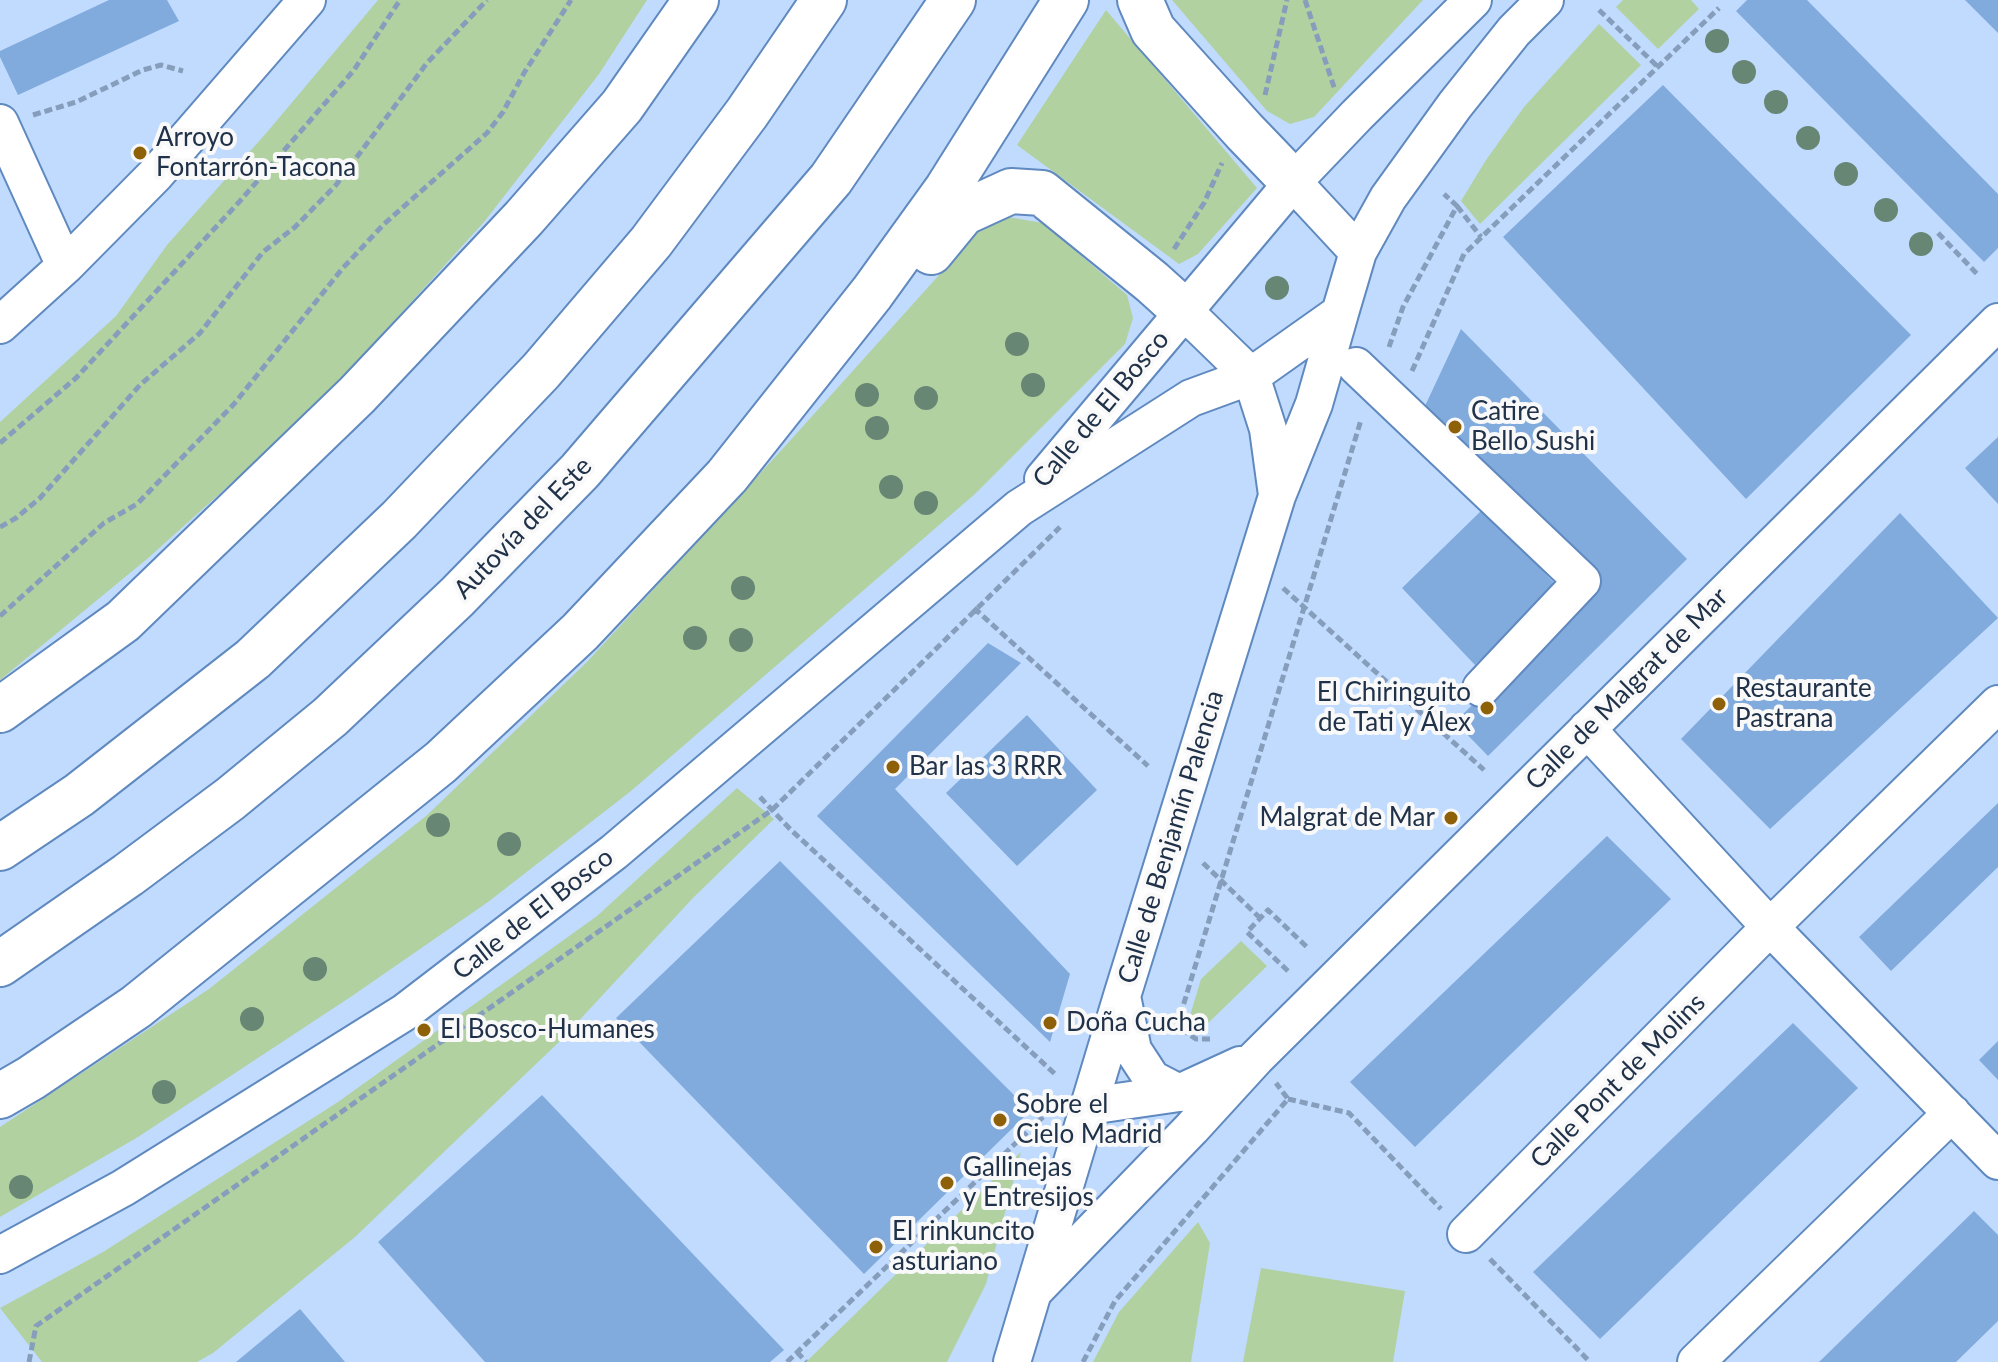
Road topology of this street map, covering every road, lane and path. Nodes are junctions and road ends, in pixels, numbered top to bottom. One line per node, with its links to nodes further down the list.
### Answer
1 (307, 0): 31 (street)
2 (400, 0): 39 (path)
3 (487, 0): 43 (path)
4 (571, 0): 47 (path)
5 (681, 0): 21 (highway)
6 (696, 0): 21 (highway)
7 (824, 0): 55 (highway)
8 (953, 0): 61 (highway, Autovía del Este)
9 (1066, 0): 40 (highway)
10 (1140, 0): 24 (highway)
11 (1287, 0): 20 (path)
12 (1305, 0): 19 (path)
13 (1473, 0): 24 (street)
14 (1545, 0): 30 (street, Calle de Benjamín Palencia)
15 (1719, 8): 17 (path)
16 (1599, 10): 17 (path)
17 (1658, 67): 28 (path)
18 (183, 71): 22 (path)
19 (1336, 95)
20 (1264, 101)
21 (622, 106): 50 (highway)
22 (0, 124): 31 (street)
23 (1223, 160): 29 (path)
24 (1293, 182): 30 (street); 33 (street)
25 (1444, 194): 26 (path)
26 (1457, 206): 28 (path); 38 (path)
27 (1938, 233): 32 (path)
28 (1481, 237): 38 (path)
29 (1173, 251)
30 (1358, 252): 34 (street, Calle de Benjamín Palencia)
31 (65, 266): 36 (street)
32 (1979, 276)
33 (1183, 310): 37 (street, Calle de Benjamín Palencia); 40 (highway); 42 (street, Calle de El Bosco)
34 (1340, 313): 37 (street); 41 (street, Calle de Benjamín Palencia)
35 (1998, 322): 51 (street, Calle de Malgrat de Mar)
36 (0, 325)
37 (1251, 376): 41 (street, Calle de Benjamín Palencia); 42 (street, Calle de El Bosco)
38 (1376, 385): 45 (path); 48 (street)
39 (0, 443)
40 (727, 476): 67 (highway)
41 (1277, 496): 63 (street, Calle de Benjamín Palencia)
42 (1019, 508): 73 (street, Calle de El Bosco)
43 (0, 527)
44 (1282, 588): 45 (path)
45 (1303, 607): 53 (path); 57 (path)
46 (973, 608): 52 (path)
47 (0, 616)
48 (1481, 688)
49 (1998, 704): 59 (street, Calle Pont de Molins)
50 (0, 710)
51 (1587, 729): 59 (street); 64 (street, Calle de Malgrat de Mar)
52 (1148, 766)
53 (1484, 770)
54 (760, 797): 65 (path)
55 (0, 848)
56 (1203, 863): 57 (path)
57 (1221, 880): 58 (path); 64 (path)
58 (1260, 918): 60 (path); 62 (path)
59 (1770, 927): 69 (street); 72 (street, Calle Pont de Molins)
60 (1309, 949)
61 (0, 964)
62 (1288, 971)
63 (1122, 996): 66 (street); 68 (street, Calle de Benjamín Palencia)
64 (1256, 1058): 66 (street); 74 (street, Calle de Malgrat de Mar); 79 (path)
65 (1055, 1074)
66 (1179, 1093): 68 (street)
67 (0, 1096)
68 (1089, 1106): 74 (street, Calle de Benjamín Palencia)
69 (1952, 1113): 71 (street); 80 (street)
70 (1043, 1117): 75 (path)
71 (1998, 1161)
72 (1466, 1234)
73 (0, 1255)
74 (1034, 1291): 78 (street, Calle de Benjamín Palencia)
75 (797, 1352): 76 (path); 77 (path)
76 (787, 1362)
77 (806, 1362)
78 (1012, 1362)
79 (1083, 1362)
80 (1696, 1362)

